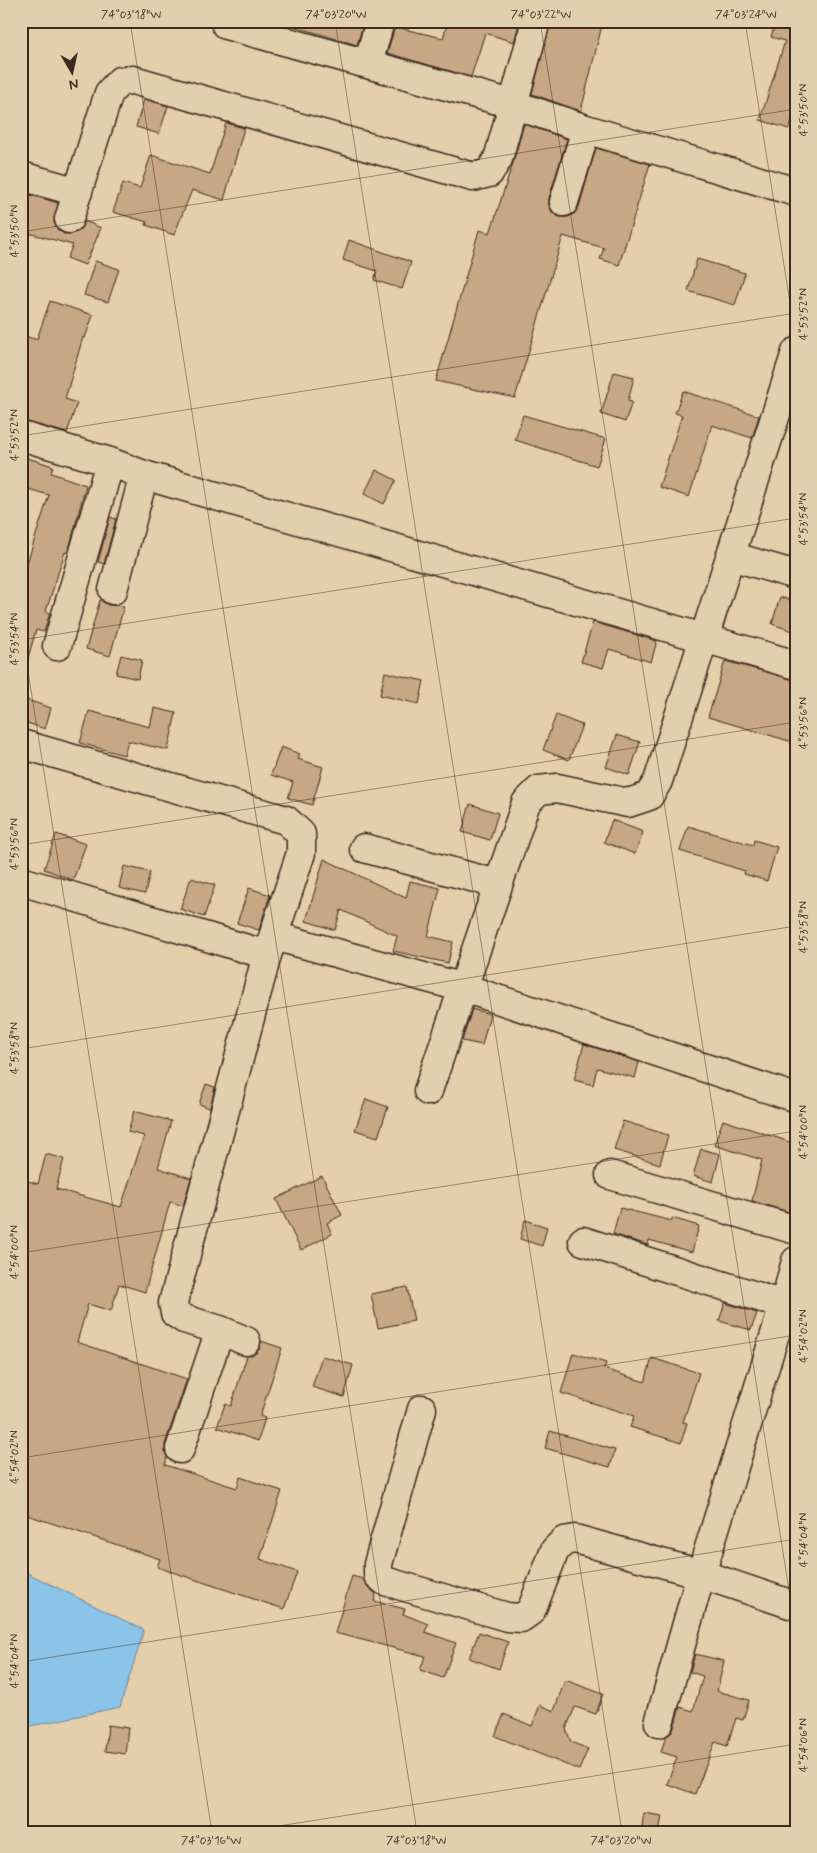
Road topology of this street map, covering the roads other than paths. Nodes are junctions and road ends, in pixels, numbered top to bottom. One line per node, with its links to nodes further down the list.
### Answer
1 (227, 21): 4 (street)
2 (380, 21): 4 (street)
3 (536, 21): 5 (street)
4 (368, 64): 5 (street)
5 (512, 104): 6 (street); 8 (street)
6 (586, 129): 9 (street); 10 (street)
7 (21, 176): 8 (street)
8 (78, 192): 11 (street)
9 (796, 192)
10 (564, 202)
11 (69, 219)
12 (796, 352): 16 (street)
13 (21, 436): 14 (street)
14 (110, 462): 15 (street); 20 (street)
15 (144, 475): 18 (street); 19 (street)
16 (731, 556): 17 (street); 19 (street)
17 (796, 575)
18 (113, 590)
19 (704, 637): 21 (street); 25 (street)
20 (57, 646)
21 (796, 665)
22 (21, 744): 26 (street)
23 (364, 848): 25 (street)
24 (21, 881): 26 (street)
25 (497, 884): 27 (street)
26 (270, 945): 27 (street); 35 (street)
27 (464, 988): 28 (street); 29 (street)
28 (428, 1091)
29 (796, 1098)
30 (610, 1175): 31 (street)
31 (796, 1230)
32 (583, 1241): 34 (street)
33 (796, 1260): 34 (street)
34 (784, 1305): 39 (street)
35 (220, 1330): 36 (street); 38 (street)
36 (246, 1341)
37 (422, 1408): 39 (street)
38 (180, 1449)
39 (701, 1574): 40 (street); 41 (street)
40 (796, 1606)
41 (659, 1723)

